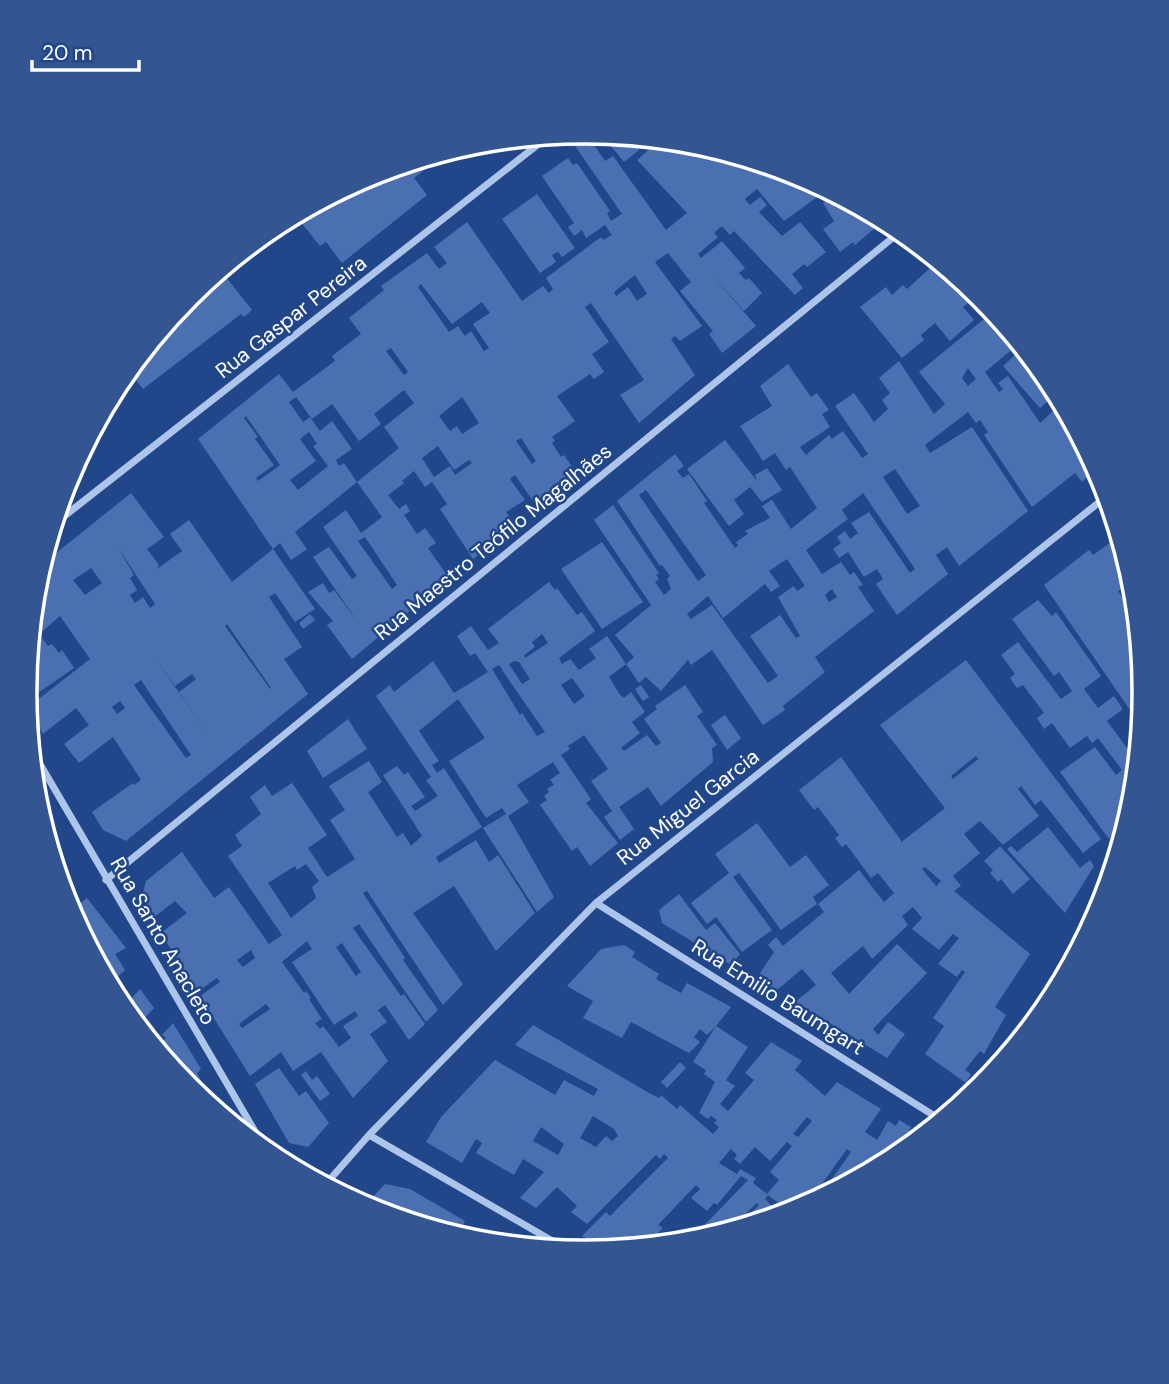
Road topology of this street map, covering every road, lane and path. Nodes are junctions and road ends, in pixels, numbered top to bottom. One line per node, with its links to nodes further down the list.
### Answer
1 (535, 147): 4 (street, Rua Gaspar Pereira)
2 (892, 239): 6 (street, Rua Maestro Teófilo Magalhães)
3 (1099, 503): 7 (street, Rua Miguel Garcia)
4 (67, 514)
5 (42, 768): 6 (street, Rua Santo Anacleto)
6 (106, 880): 9 (street, Rua Santo Anacleto)
7 (596, 903): 8 (street, Rua Emilio Baumgart); 10 (street, Rua Miguel Garcia)
8 (933, 1115)
9 (253, 1128)
10 (369, 1135): 11 (street, Rua Miguel Garcia); 12 (street)
11 (332, 1177)
12 (549, 1239)

